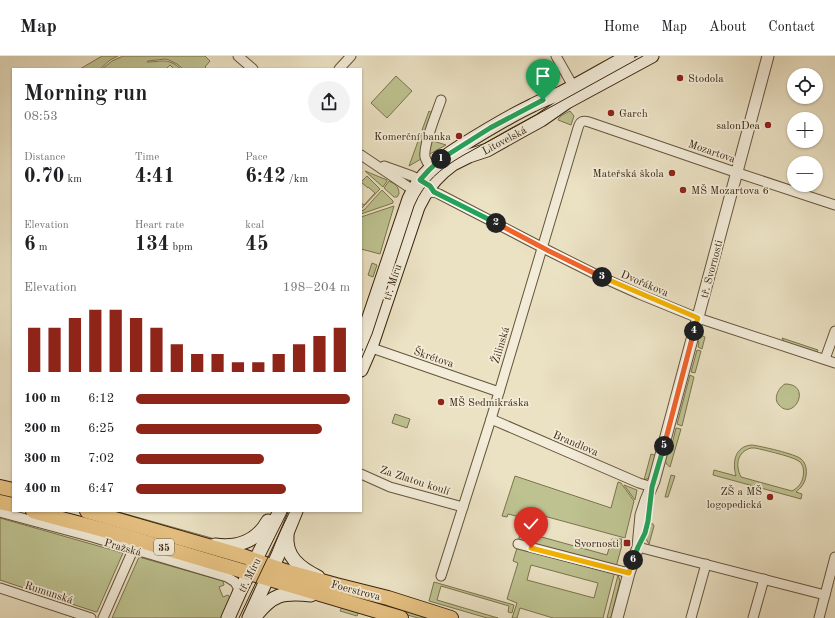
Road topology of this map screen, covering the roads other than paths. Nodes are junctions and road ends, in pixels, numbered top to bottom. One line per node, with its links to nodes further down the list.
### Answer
1 (238, 56): 7 (street)
2 (351, 56): 8 (street)
3 (556, 56): 9 (street)
4 (628, 56): 9 (main road, Litovelská)
5 (652, 56): 15 (main road, Litovelská)
6 (768, 56): 14 (street, tř. Svornosti)
7 (252, 68)
8 (340, 68)
9 (573, 86): 13 (main road, Litovelská)
10 (442, 100): 13 (street)
11 (582, 121): 14 (street, Mozartova); 17 (street, Žilinská)
12 (364, 157): 15 (street, Dvořákova)
13 (431, 167): 15 (main road, Litovelská)
14 (737, 173): 16 (street, Mozartova); 18 (street, tř. Svornosti)
15 (425, 188): 17 (street, Dvořákova); 20 (main road, tř. Míru)
16 (835, 205)
17 (542, 247): 18 (street, Dvořákova); 24 (street, Žilinská)
18 (698, 318): 21 (street, Dvořákova); 29 (street, tř. Svornosti)
19 (835, 331): 21 (street)
20 (364, 344): 22 (main road, tř. Míru); 24 (street, Škrétova)
21 (825, 360): 23 (street, Dvořákova)
22 (362, 361)
23 (835, 363)
24 (499, 392): 25 (street, Žilinská)
25 (490, 419): 29 (street, Brandlova); 34 (street, Žilinská)
26 (362, 474): 34 (street, Za Zlatou koulí)
27 (0, 483): 30 (street)
28 (0, 487): 31 (main road)
29 (652, 487): 44 (street, tř. Svornosti)
30 (12, 489)
31 (12, 490)
32 (0, 502): 33 (main road)
33 (12, 505)
34 (459, 506): 50 (street, Žilinská)
35 (0, 512): 45 (street, Pražská)
36 (37, 512): 48 (main road, Pražská / 35)
37 (90, 512): 42 (main road, 35)
38 (273, 512): 42 (main road)
39 (280, 512): 48 (main road, tř. Míru)
40 (296, 512): 41 (main road, tř. Míru)
41 (289, 527): 48 (main road, tř. Míru); 52 (main road)
42 (198, 543): 48 (main road, 35)
43 (518, 544): 49 (street)
44 (638, 547): 47 (street); 49 (street, tř. Svornosti)
45 (134, 550): 54 (street, Pražská); 58 (street)
46 (835, 557): 55 (street)
47 (706, 564): 51 (street); 65 (street)
48 (264, 570): 52 (main road, Foerstrova / 35); 54 (main road, tř. Míru); 56 (main road, Foerstrova / 35); 60 (main road, tř. Míru)
49 (629, 573): 64 (street, tř. Svornosti)
50 (441, 576)
51 (764, 579): 55 (street); 66 (street)
52 (336, 585): 63 (main road, Foerstrova / 35)
53 (0, 588): 57 (street, Rumunská)
54 (240, 591): 59 (main road, tř. Míru)
55 (825, 594): 67 (street)
56 (325, 596): 61 (main road); 62 (main road, Foerstrova / 35)
57 (91, 618)
58 (103, 618)
59 (228, 618)
60 (249, 618)
61 (254, 618)
62 (401, 618)
63 (451, 618)
64 (617, 618)
65 (691, 618)
66 (753, 618)
67 (820, 618)

